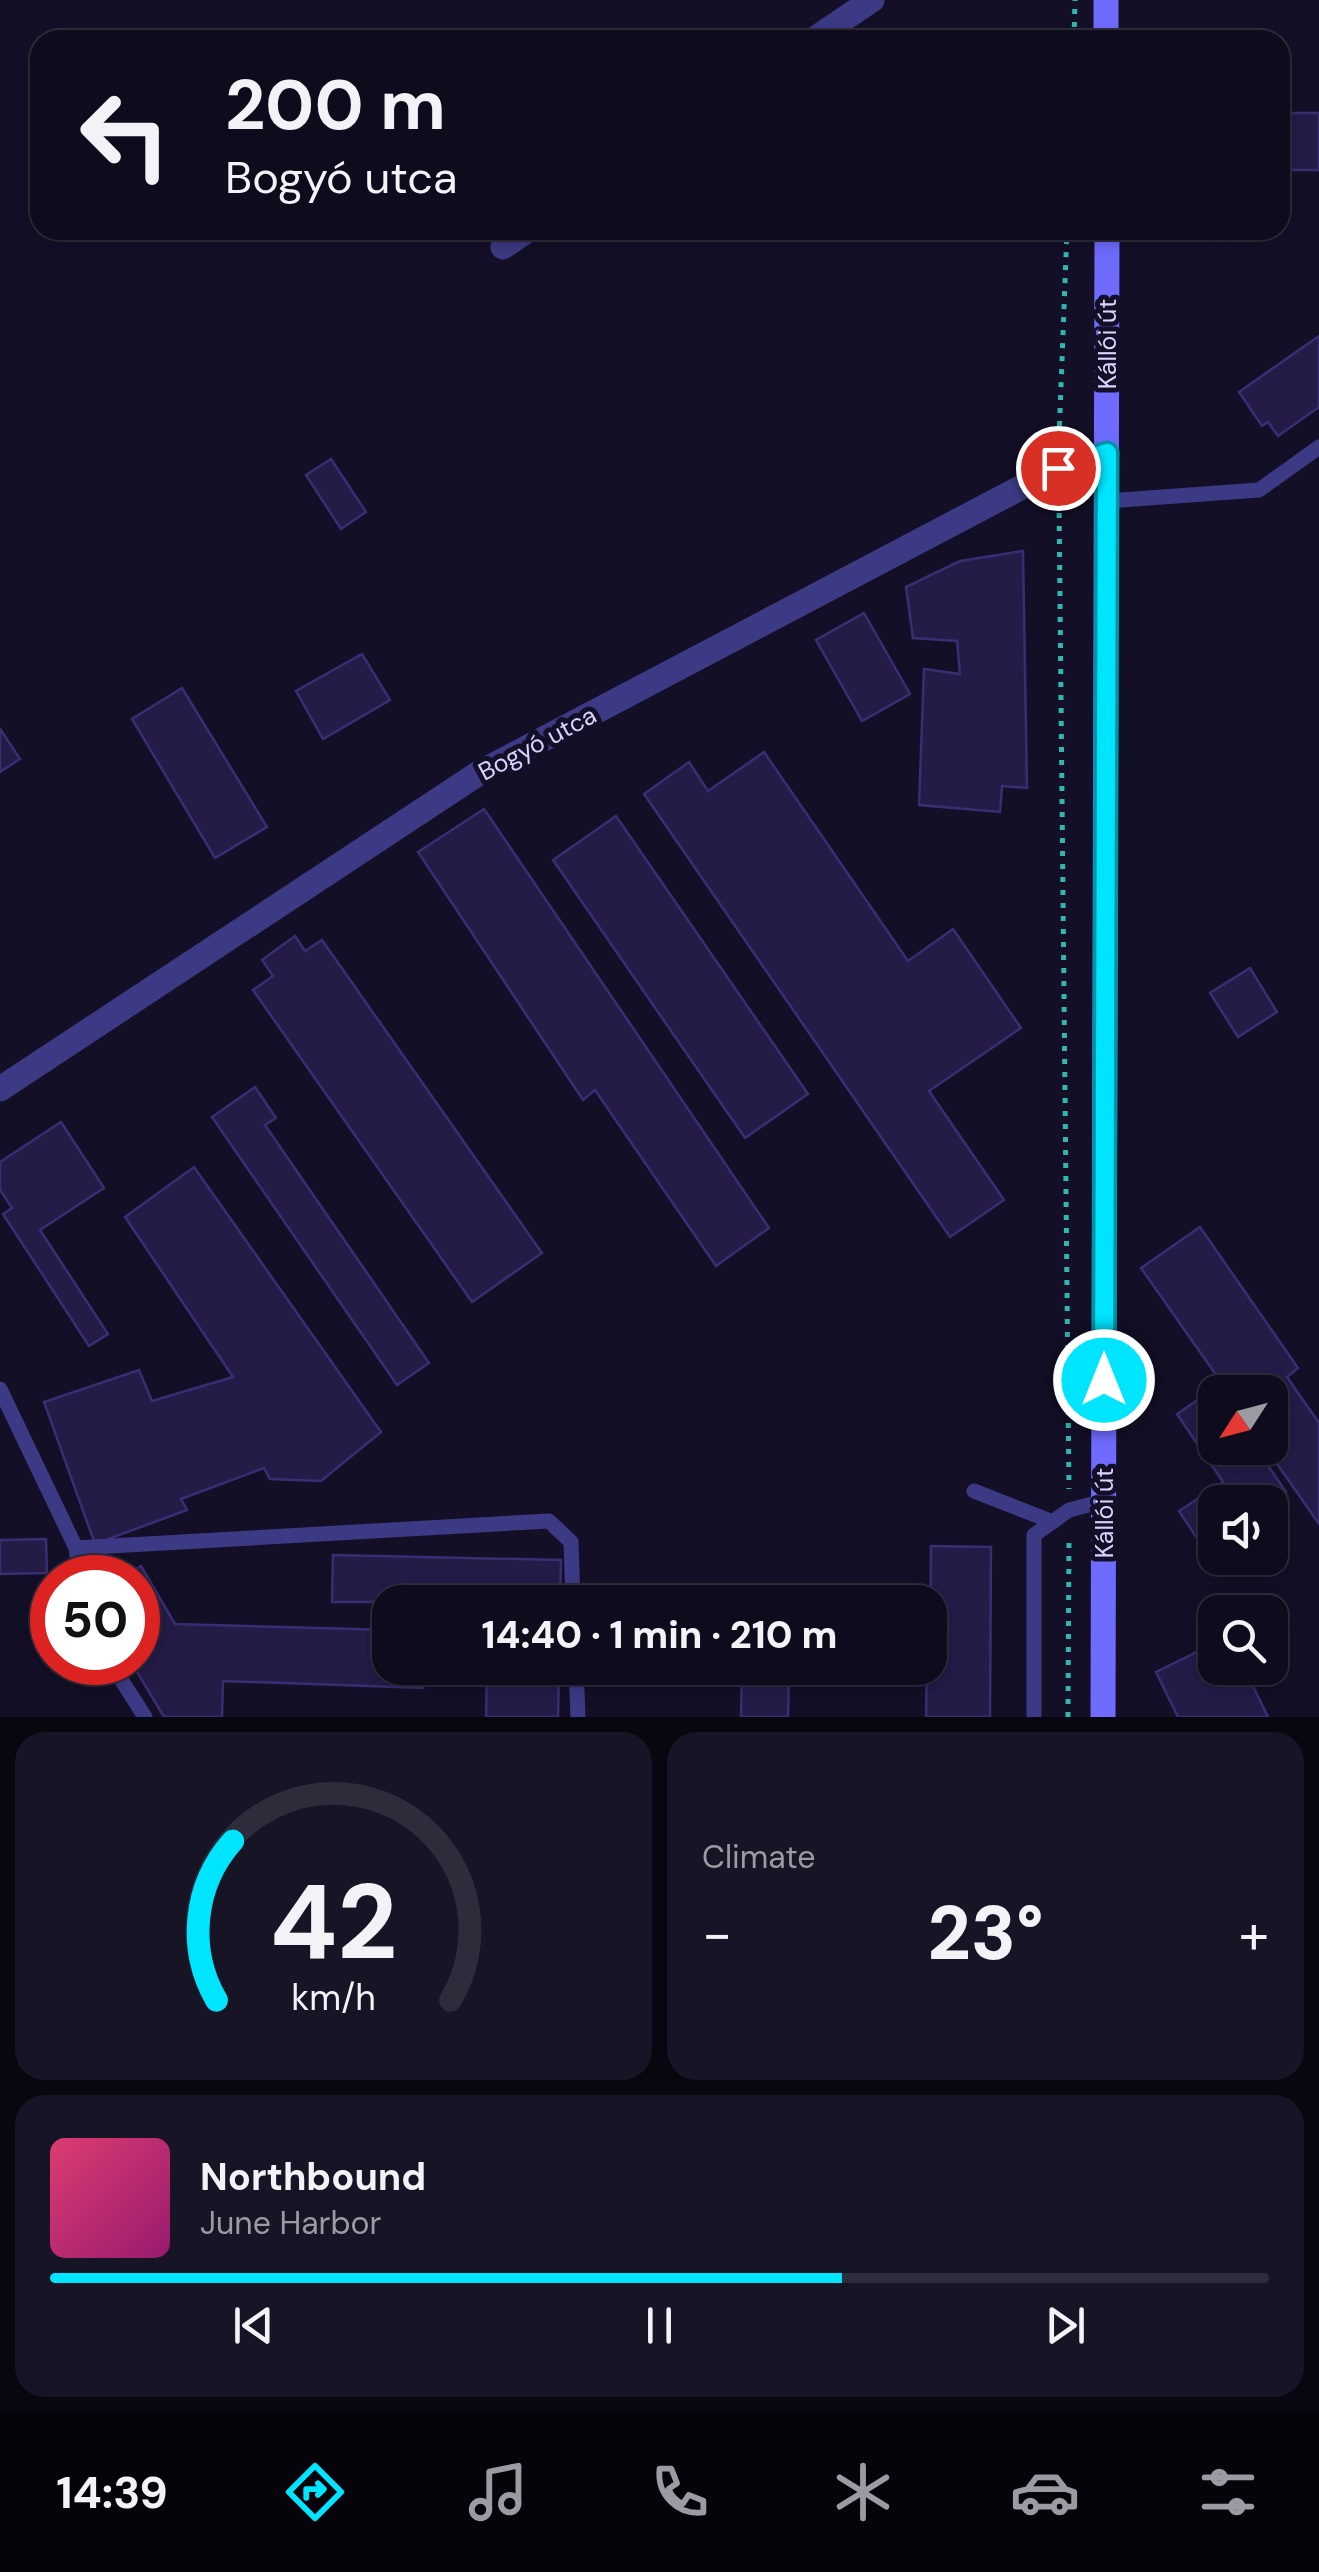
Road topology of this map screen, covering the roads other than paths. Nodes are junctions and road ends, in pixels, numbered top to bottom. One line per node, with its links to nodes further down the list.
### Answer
1 (872, 0): 3 (street)
2 (1106, 0): 4 (main road)
3 (828, 30)
4 (1106, 30)
5 (513, 240): 7 (street)
6 (1106, 240): 9 (main road, Kállói út)
7 (502, 247)
8 (1319, 447): 10 (lane)
9 (1107, 453): 10 (main road, Kállói út); 11 (street, Bogyó utca)
10 (1107, 500): 14 (main road, Kállói út)
11 (0, 1089)
12 (0, 1389): 16 (lane)
13 (974, 1491): 15 (lane)
14 (1104, 1500): 15 (lane); 24 (main road, Kállói út)
15 (1053, 1522): 23 (lane)
16 (76, 1548): 17 (lane); 18 (lane)
17 (77, 1555)
18 (573, 1585)
19 (125, 1685): 21 (lane)
20 (577, 1685): 22 (lane)
21 (145, 1717)
22 (578, 1717)
23 (1034, 1717)
24 (1104, 1717)

